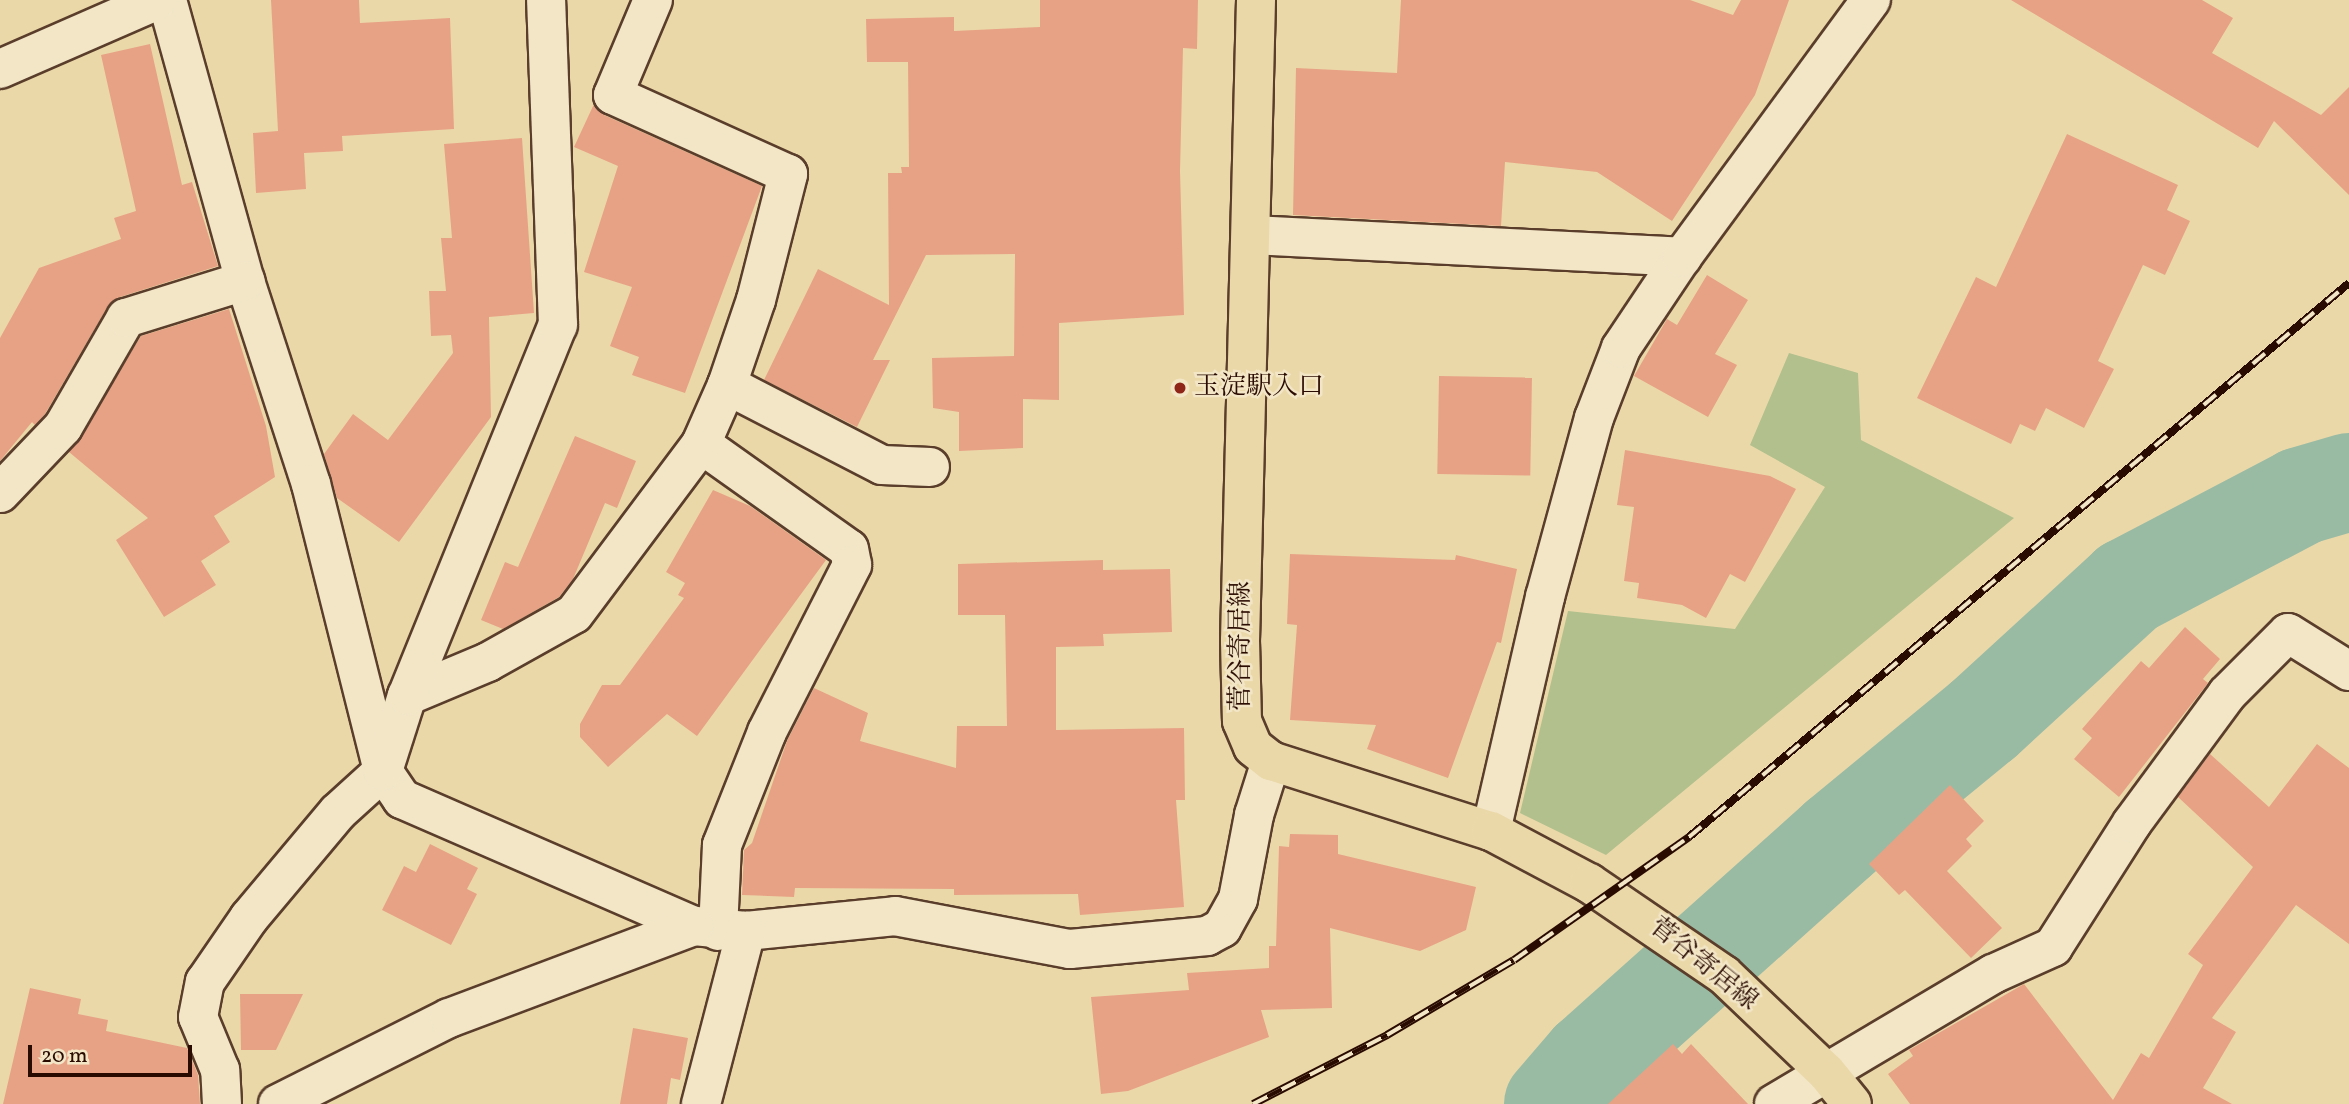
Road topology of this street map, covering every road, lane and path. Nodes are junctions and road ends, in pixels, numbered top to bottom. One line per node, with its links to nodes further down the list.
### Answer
1 (158, 0): 7 (street)
2 (167, 0): 10 (street)
3 (546, 0): 16 (street)
4 (653, 0): 11 (street)
5 (1256, 0): 8 (main road, 菅谷寄居線)
6 (1871, 0): 9 (street)
7 (0, 69)
8 (1251, 235): 9 (street); 17 (main road, 菅谷寄居線)
9 (1682, 257): 19 (street)
10 (245, 281): 14 (street); 18 (street)
11 (727, 385): 12 (street); 13 (street)
12 (701, 444): 16 (street); 20 (street)
13 (930, 467)
14 (0, 493)
15 (2349, 671): 21 (street)
16 (407, 696): 18 (street)
17 (1272, 761): 19 (main road, 菅谷寄居線); 20 (street)
18 (383, 771): 20 (street); 22 (street)
19 (1491, 831): 21 (main road, 菅谷寄居線)
20 (719, 929): 23 (street); 24 (street)
21 (1826, 1072): 25 (street); 26 (main road, 菅谷寄居線)
22 (222, 1104)
23 (278, 1104)
24 (701, 1104)
25 (1774, 1104)
26 (1852, 1104)

